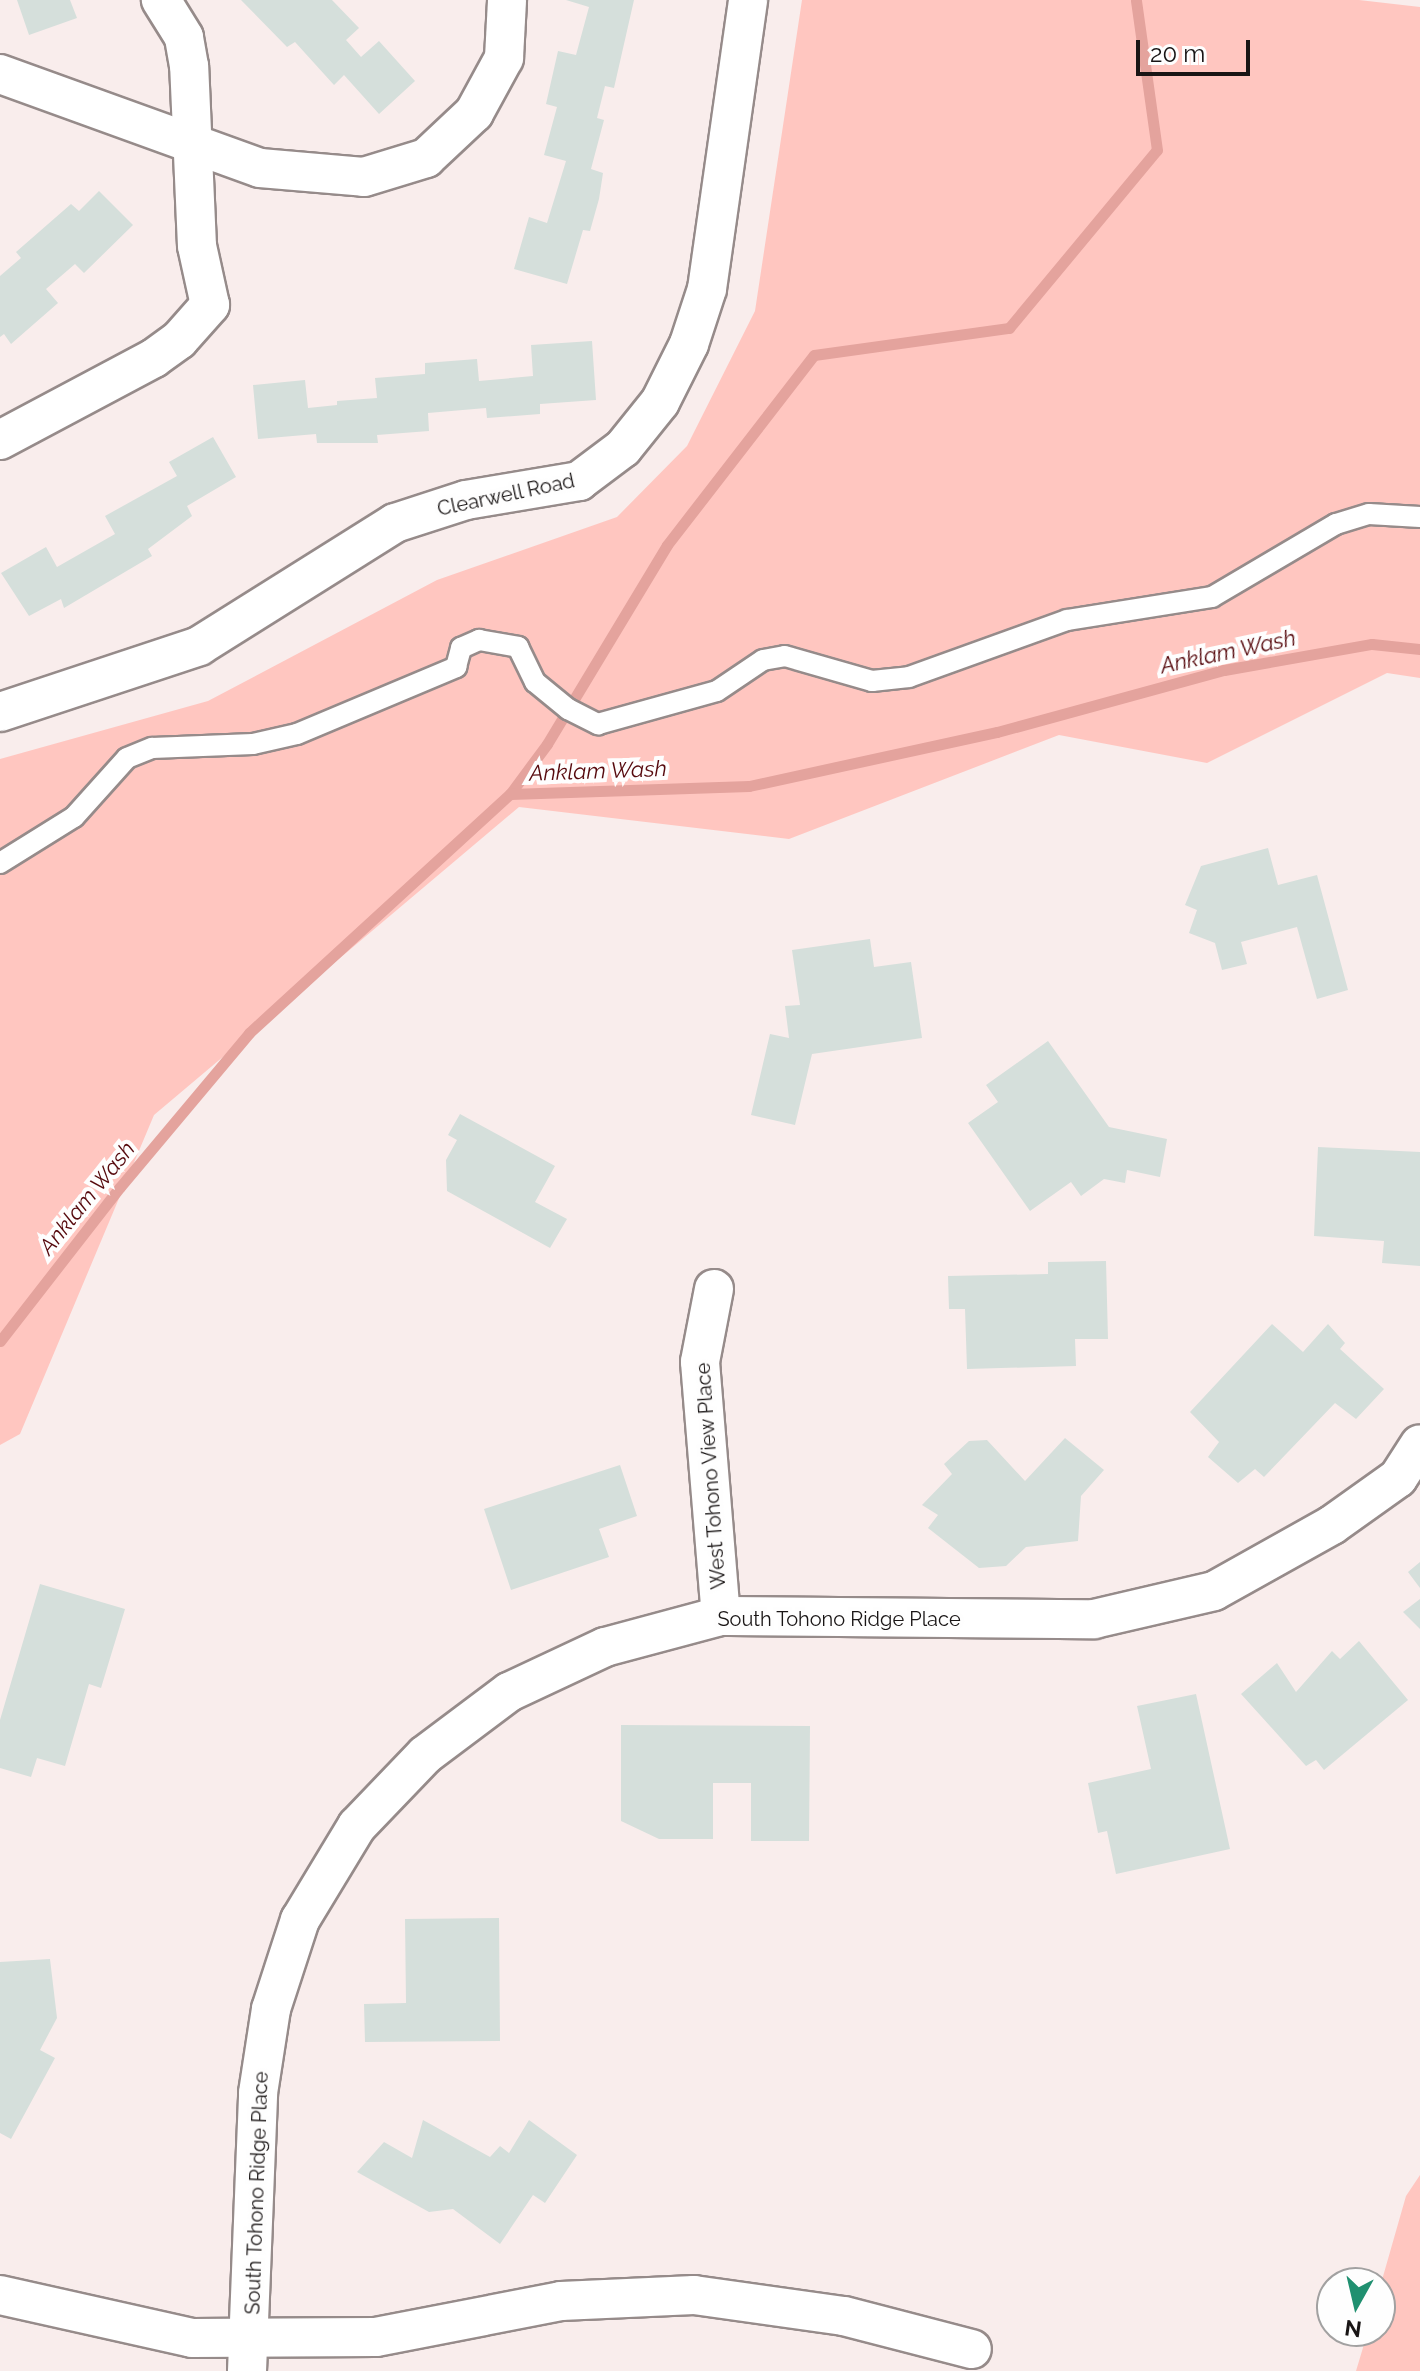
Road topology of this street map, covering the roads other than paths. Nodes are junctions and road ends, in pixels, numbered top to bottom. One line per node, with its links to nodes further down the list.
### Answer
1 (161, 0): 5 (street)
2 (507, 0): 5 (street)
3 (748, 0): 8 (street, Clearwell Road)
4 (0, 74): 5 (street)
5 (193, 141): 6 (street)
6 (0, 440)
7 (1420, 517): 9 (lane)
8 (0, 712)
9 (0, 863)
10 (714, 1289): 12 (street, West Tohono View Place)
11 (1420, 1444): 12 (street, South Tohono Ridge Place)
12 (721, 1616): 15 (street, South Tohono Ridge Place)
13 (0, 2295): 15 (street)
14 (972, 2349): 15 (street)
15 (249, 2354)

